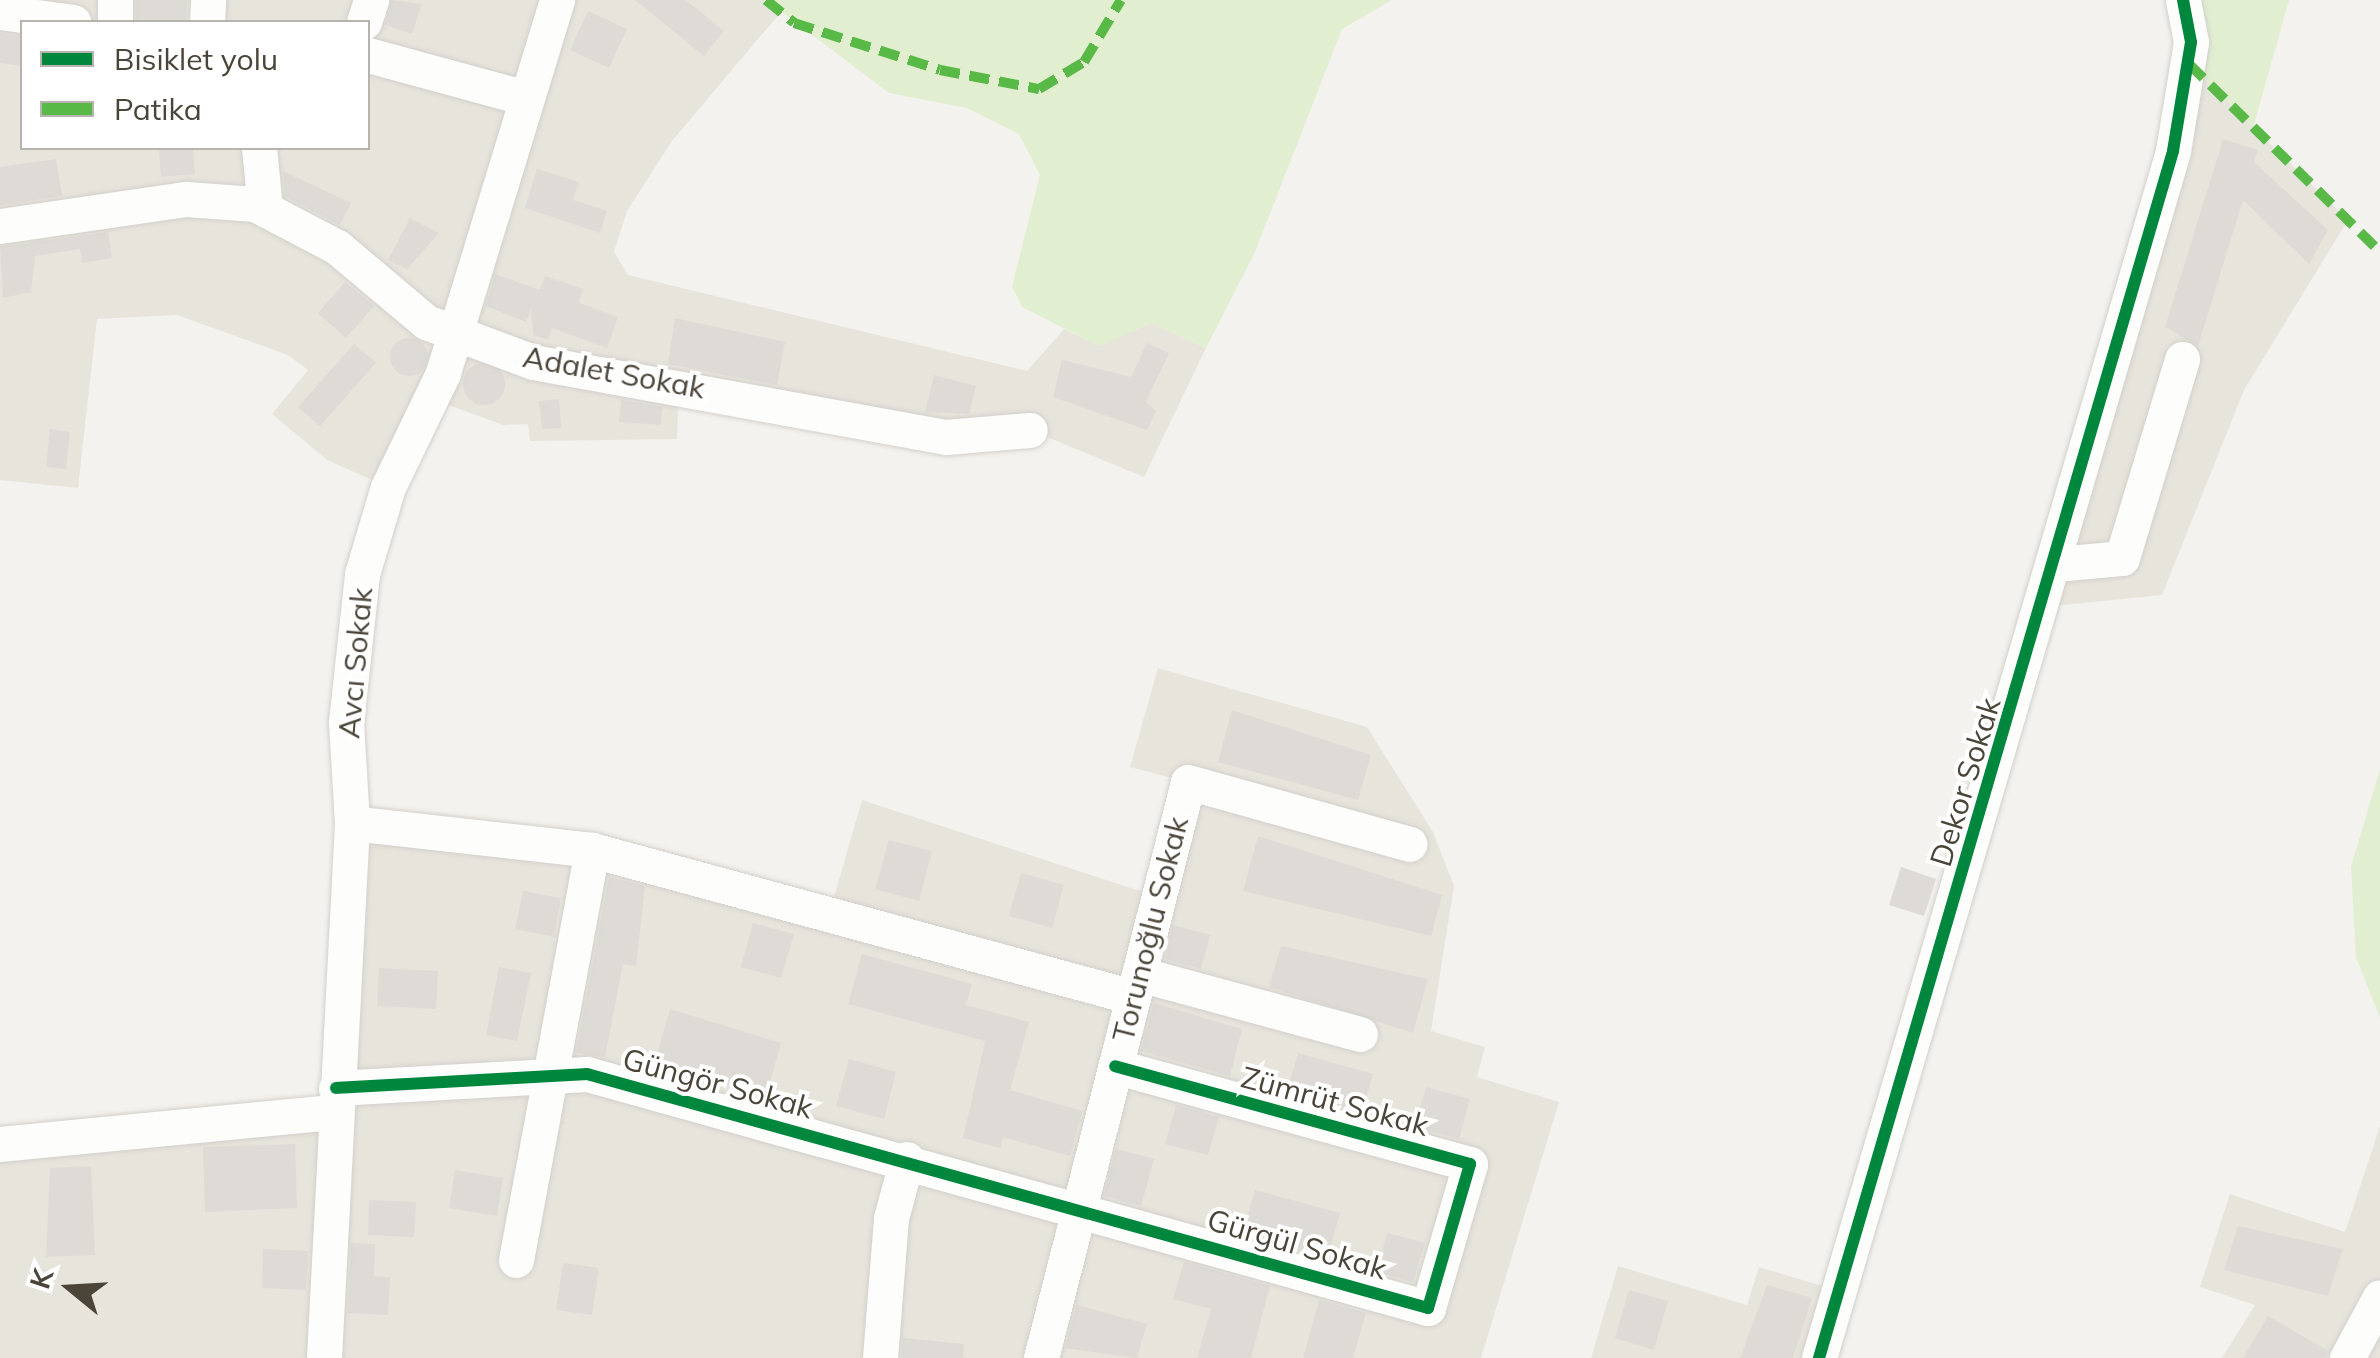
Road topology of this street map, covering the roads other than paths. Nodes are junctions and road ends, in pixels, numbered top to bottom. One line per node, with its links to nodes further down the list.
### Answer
1 (556, 0): 6 (street, Avcı Sokak)
2 (2183, 0): 13 (street, Dekor Sokak)
3 (0, 12): 4 (street)
4 (58, 20)
5 (370, 55): 6 (street)
6 (526, 98): 10 (street, Avcı Sokak)
7 (259, 150): 8 (street)
8 (265, 208): 9 (street, Adalet Sokak); 10 (street, Adalet Sokak)
9 (0, 226)
10 (452, 336): 12 (street, Adalet Sokak); 14 (street, Avcı Sokak)
11 (2182, 359): 13 (street)
12 (1030, 430)
13 (2057, 564): 31 (street, Dekor Sokak)
14 (352, 824): 16 (street); 21 (street, Avcı Sokak)
15 (1410, 844): 17 (street, Torunoğlu Sokak)
16 (592, 850): 17 (street); 20 (street)
17 (1136, 986): 18 (street); 19 (street, Torunoğlu Sokak)
18 (1360, 1034)
19 (1115, 1066): 24 (street, Torunoğlu Sokak); 25 (street, Zümrüt Sokak)
20 (550, 1070): 21 (street, Güngör Sokak); 23 (street, Güngör Sokak); 26 (street)
21 (335, 1100): 22 (street, Güngör Sokak); 29 (street, Avcı Sokak)
22 (0, 1144)
23 (907, 1159): 24 (street, Güngör Sokak); 30 (street)
24 (1080, 1206): 25 (street, Gürgül Sokak); 28 (street, Torunoğlu Sokak)
25 (1449, 1235)
26 (516, 1260)
27 (2380, 1297): 32 (street)
28 (1044, 1357)
29 (324, 1358)
30 (880, 1358)
31 (1819, 1358)
32 (2347, 1358)

